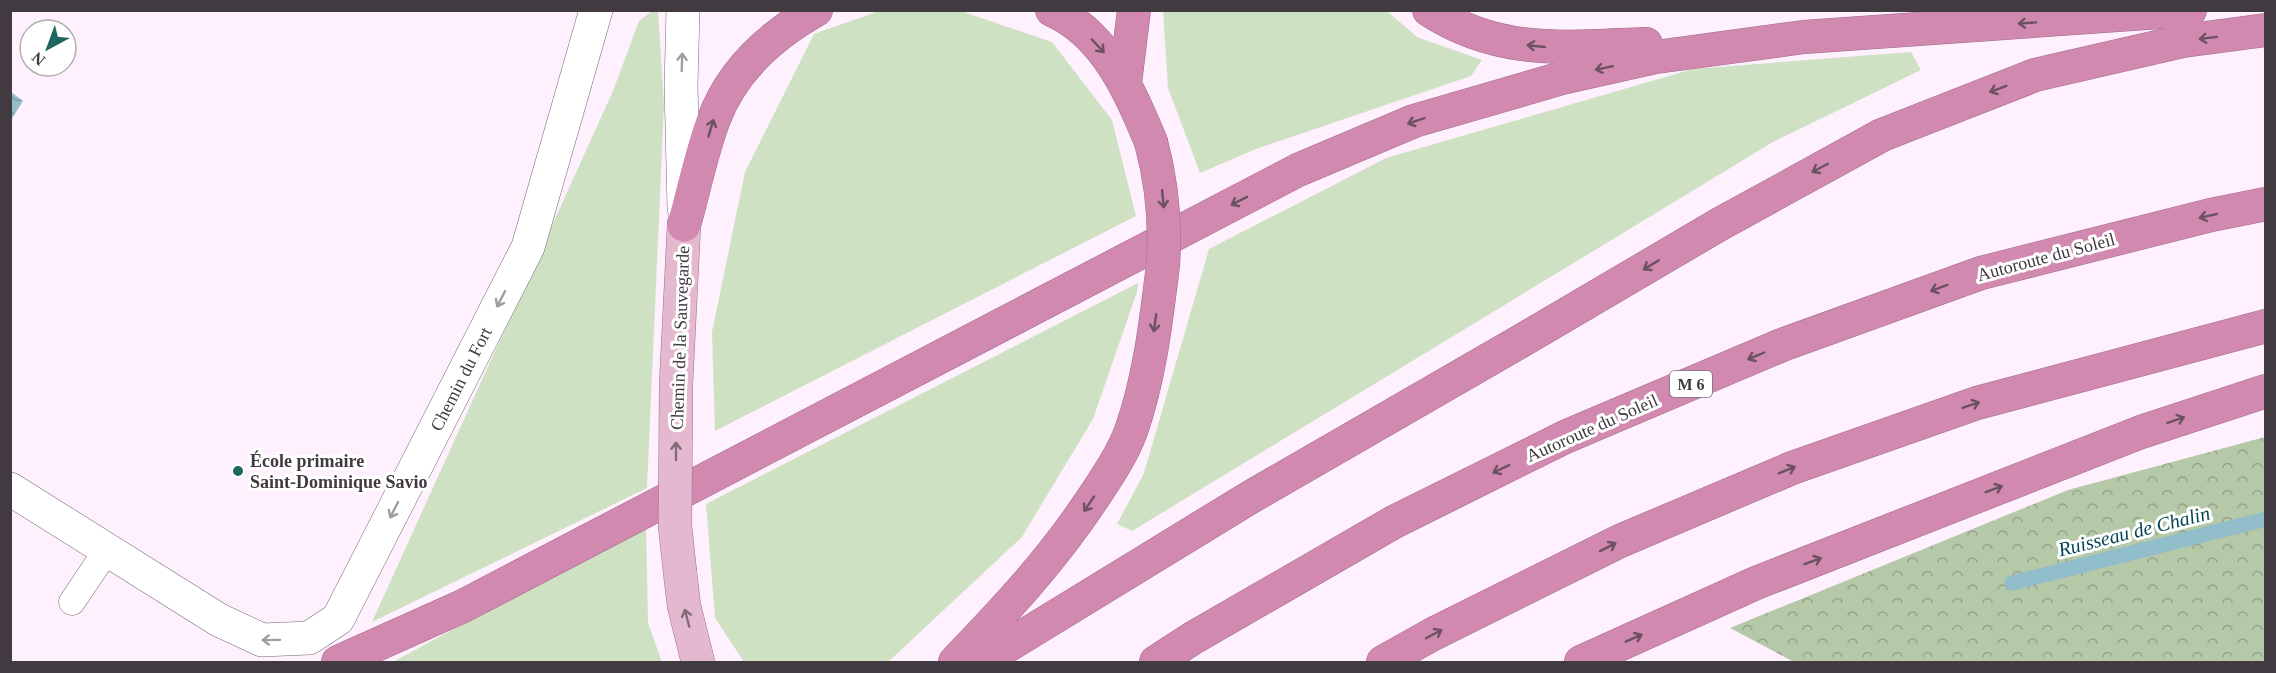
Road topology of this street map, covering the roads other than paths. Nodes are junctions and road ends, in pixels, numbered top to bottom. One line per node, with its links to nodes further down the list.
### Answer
1 (596, 10): 16 (street, Chemin du Fort, one-way to 16)
2 (683, 10): 12 (street, Chemin de la Sauvegarde, one-way to 2)
3 (816, 10): 12 (highway, one-way to 3)
4 (1052, 10): 10 (highway, one-way to 10)
5 (1134, 10): 10 (highway)
6 (1429, 10): 9 (highway, one-way to 6)
7 (2190, 10): 9 (highway, one-way to 9)
8 (2265, 30): 21 (highway, one-way to 21)
9 (1804, 37): 18 (highway, one-way to 18)
10 (1125, 83): 20 (highway, one-way to 20, bridge)
11 (2265, 204): 22 (highway, Autoroute du Soleil / M 6, one-way to 22)
12 (684, 225): 19 (main road, Chemin de la Sauvegarde, one-way to 12, bridge)
13 (2265, 326): 23 (highway, one-way to 13)
14 (2265, 391): 24 (highway, one-way to 14)
15 (10, 489): 16 (street, Chemin du Fort)
16 (107, 550): 17 (lane)
17 (72, 602)
18 (338, 663)
19 (698, 663)
20 (955, 663)
21 (981, 663)
22 (1156, 663)
23 (1383, 663)
24 (1581, 663)

